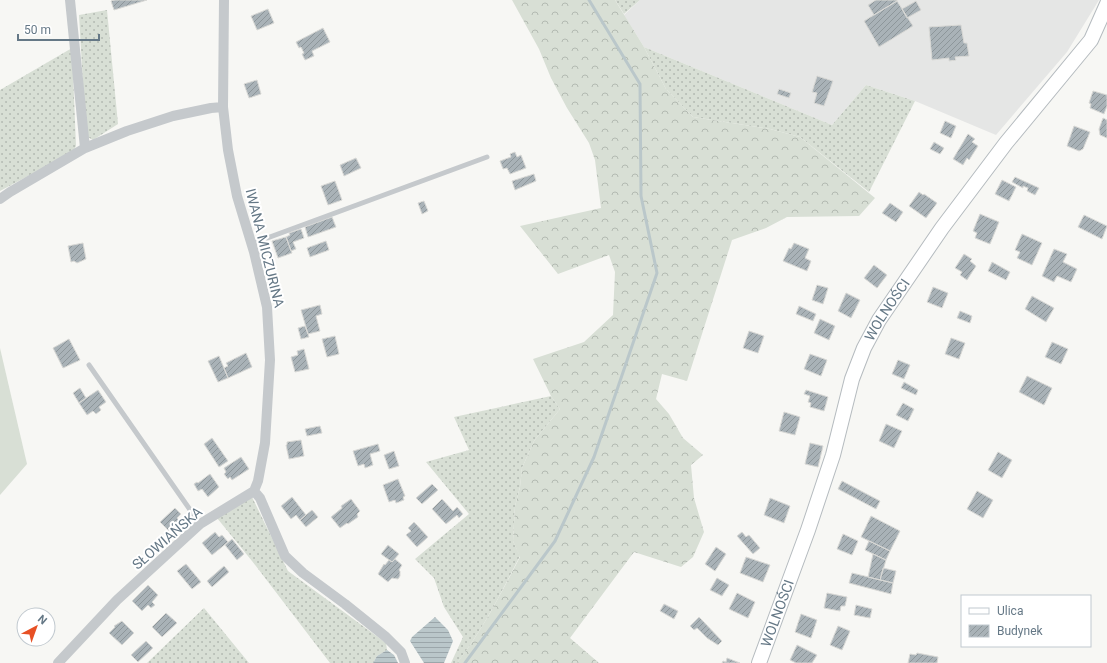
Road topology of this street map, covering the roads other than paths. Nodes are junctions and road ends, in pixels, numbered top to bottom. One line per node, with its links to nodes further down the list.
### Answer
1 (70, 0): 5 (street)
2 (224, 0): 4 (street, IWANA MICZURINA)
3 (1107, 4): 14 (street, WOLNOŚCI)
4 (223, 107): 5 (street); 8 (street, IWANA MICZURINA)
5 (85, 148): 7 (street)
6 (487, 157): 8 (lane)
7 (0, 199)
8 (251, 244): 10 (street, IWANA MICZURINA)
9 (89, 365): 11 (lane)
10 (254, 491): 11 (street, SŁOWIAŃSKA); 13 (street)
11 (200, 524): 12 (street, SŁOWIAŃSKA)
12 (58, 663)
13 (405, 663)
14 (759, 663)

